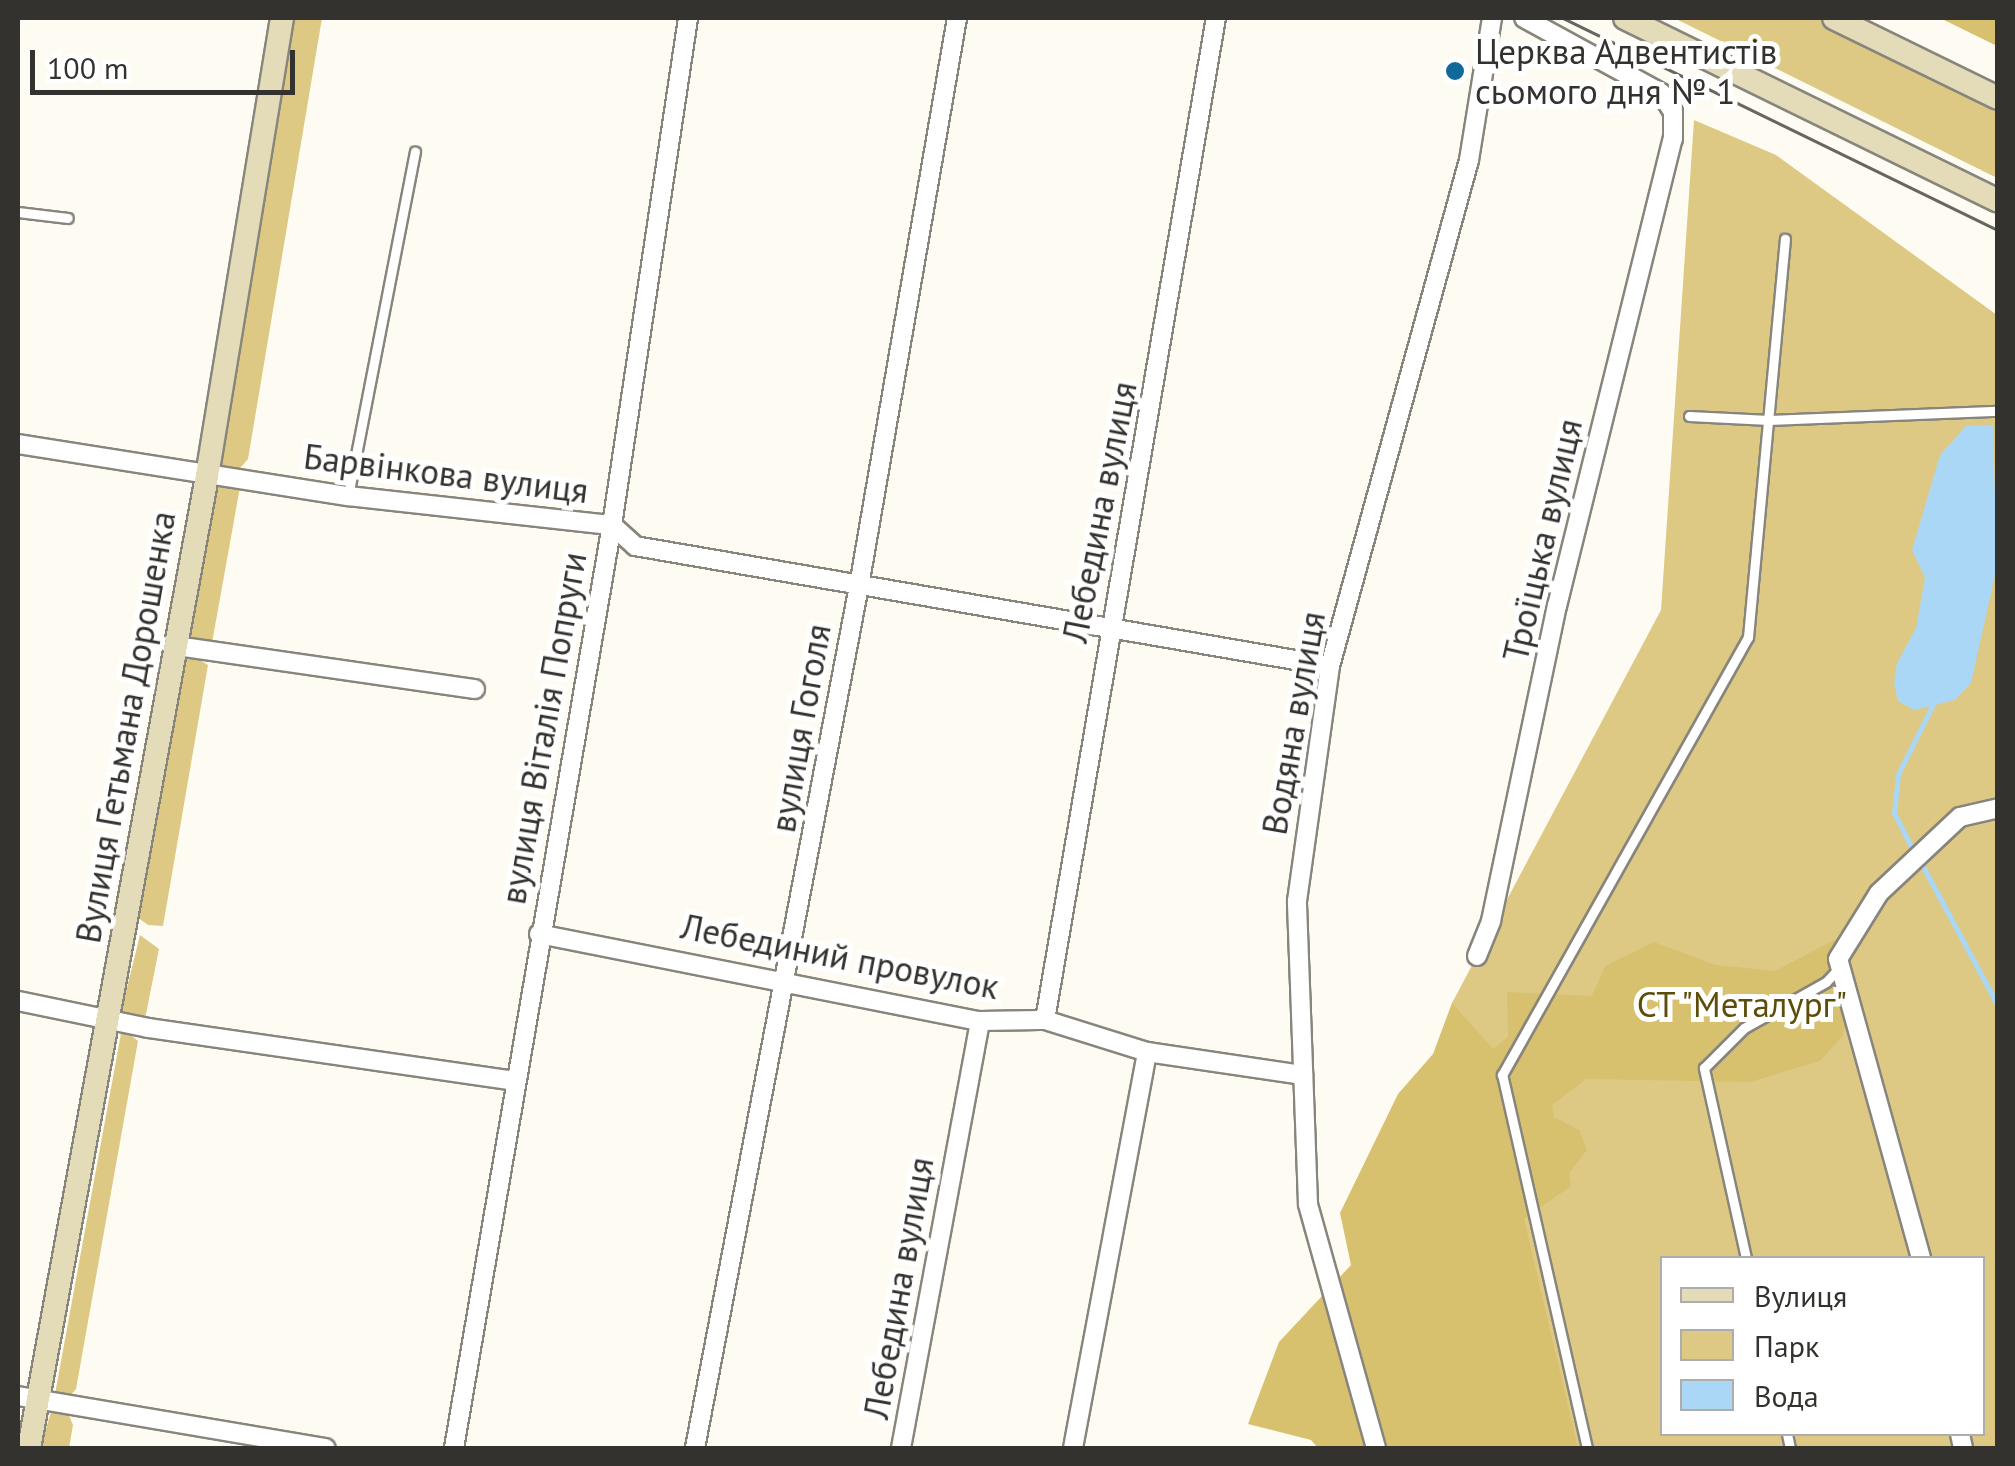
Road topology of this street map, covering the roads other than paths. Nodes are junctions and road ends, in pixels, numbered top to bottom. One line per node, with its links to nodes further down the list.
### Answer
1 (282, 18): 19 (street, Вулиця Гетьмана Дорошенка)
2 (688, 18): 21 (street, вулиця Віталія Попруги)
3 (958, 18): 22 (street, вулиця Гоголя)
4 (1216, 18): 23 (street, Лебедина вулиця)
5 (1492, 18): 25 (street, Водяна вулиця)
6 (1524, 18): 29 (street, Троїцька вулиця)
7 (1626, 18): 11 (street)
8 (1834, 18): 9 (street)
9 (1998, 98)
10 (415, 151): 20 (lane)
11 (1998, 200)
12 (18, 212): 13 (lane)
13 (68, 218)
14 (1785, 238): 17 (lane)
15 (1998, 411): 17 (lane)
16 (1689, 416): 17 (lane)
17 (1769, 420): 49 (lane)
18 (18, 444): 19 (street, Барвінкова вулиця)
19 (207, 476): 20 (street, Барвінкова вулиця); 24 (street, Вулиця Гетьмана Дорошенка)
20 (348, 496): 21 (street, Барвінкова вулиця)
21 (612, 526): 22 (street, Барвінкова вулиця); 28 (street, вулиця Віталія Попруги)
22 (859, 586): 23 (street, Барвінкова вулиця); 31 (street, вулиця Гоголя)
23 (1108, 628): 25 (street, Барвінкова вулиця); 35 (street, Лебедина вулиця)
24 (176, 646): 26 (street); 33 (street, Вулиця Гетьмана Дорошенка)
25 (1330, 666): 37 (street, Водяна вулиця)
26 (475, 690)
27 (1998, 808): 30 (street)
28 (540, 934): 31 (street, Лебединий провулок); 38 (street, вулиця Віталія Попруги)
29 (1477, 956)
30 (1839, 968): 39 (lane); 40 (street)
31 (787, 978): 34 (street, Лебединий провулок); 45 (street, вулиця Гоголя)
32 (18, 1000): 33 (street)
33 (107, 1018): 38 (street); 41 (street, Вулиця Гетьмана Дорошенка)
34 (980, 1020): 35 (street, Лебединий провулок); 46 (street, Лебедина вулиця)
35 (1045, 1020): 36 (street, Лебединий провулок)
36 (1147, 1052): 37 (street, Лебединий провулок); 47 (street)
37 (1303, 1075): 48 (street, Водяна вулиця)
38 (514, 1081): 44 (street, вулиця Віталія Попруги)
39 (1746, 1256)
40 (1920, 1256)
41 (28, 1398): 42 (street, Вулиця Гетьмана Дорошенка); 43 (street)
42 (29, 1448)
43 (326, 1448)
44 (454, 1448)
45 (695, 1448)
46 (901, 1448)
47 (1073, 1448)
48 (1376, 1448)
49 (1588, 1448)

